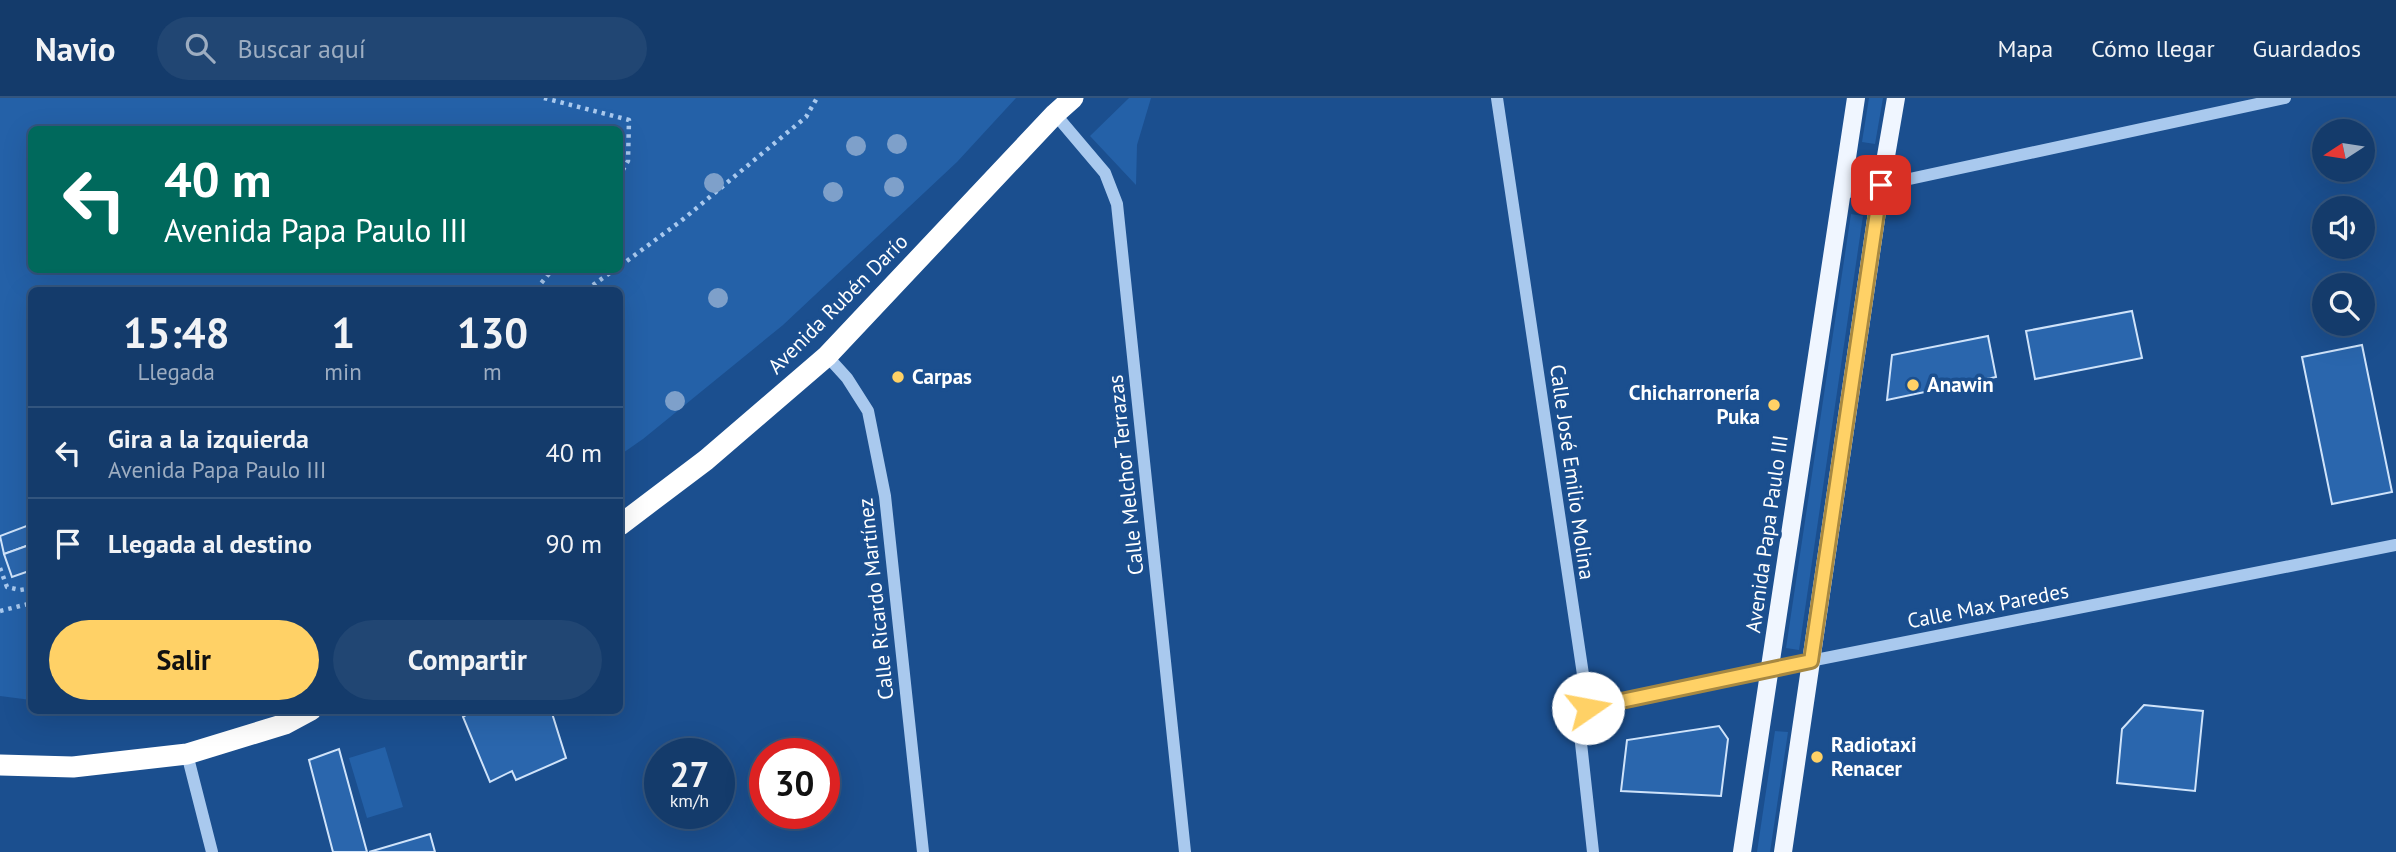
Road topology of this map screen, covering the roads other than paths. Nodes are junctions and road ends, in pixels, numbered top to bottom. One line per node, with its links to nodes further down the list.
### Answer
1 (1073, 98): 6 (highway, Avenida Rubén Darío)
2 (1497, 98): 14 (street, Calle José Emilio Molina)
3 (1856, 98): 8 (main road, Avenida Papa Paulo III)
4 (1896, 98): 7 (main road)
5 (2285, 98): 7 (street)
6 (1055, 114): 9 (highway, Avenida Rubén Darío); 20 (street, Calle Melchor Terrazas)
7 (1881, 185): 8 (street); 12 (main road)
8 (1840, 194): 13 (main road, Avenida Papa Paulo III)
9 (827, 356): 10 (highway, Avenida Rubén Darío); 19 (street, Calle Ricardo Martínez)
10 (623, 523)
11 (2396, 545): 12 (street, Calle Max Paredes)
12 (1811, 661): 13 (street, Calle Max Paredes); 23 (main road)
13 (1770, 669): 14 (street, Calle Max Paredes); 22 (main road, Avenida Papa Paulo III)
14 (1588, 708): 21 (street, Calle José Emilio Molina)
15 (304, 714): 16 (highway)
16 (187, 754): 17 (highway); 18 (street)
17 (0, 765)
18 (212, 852)
19 (923, 852)
20 (1185, 852)
21 (1593, 852)
22 (1742, 852)
23 (1783, 852)

